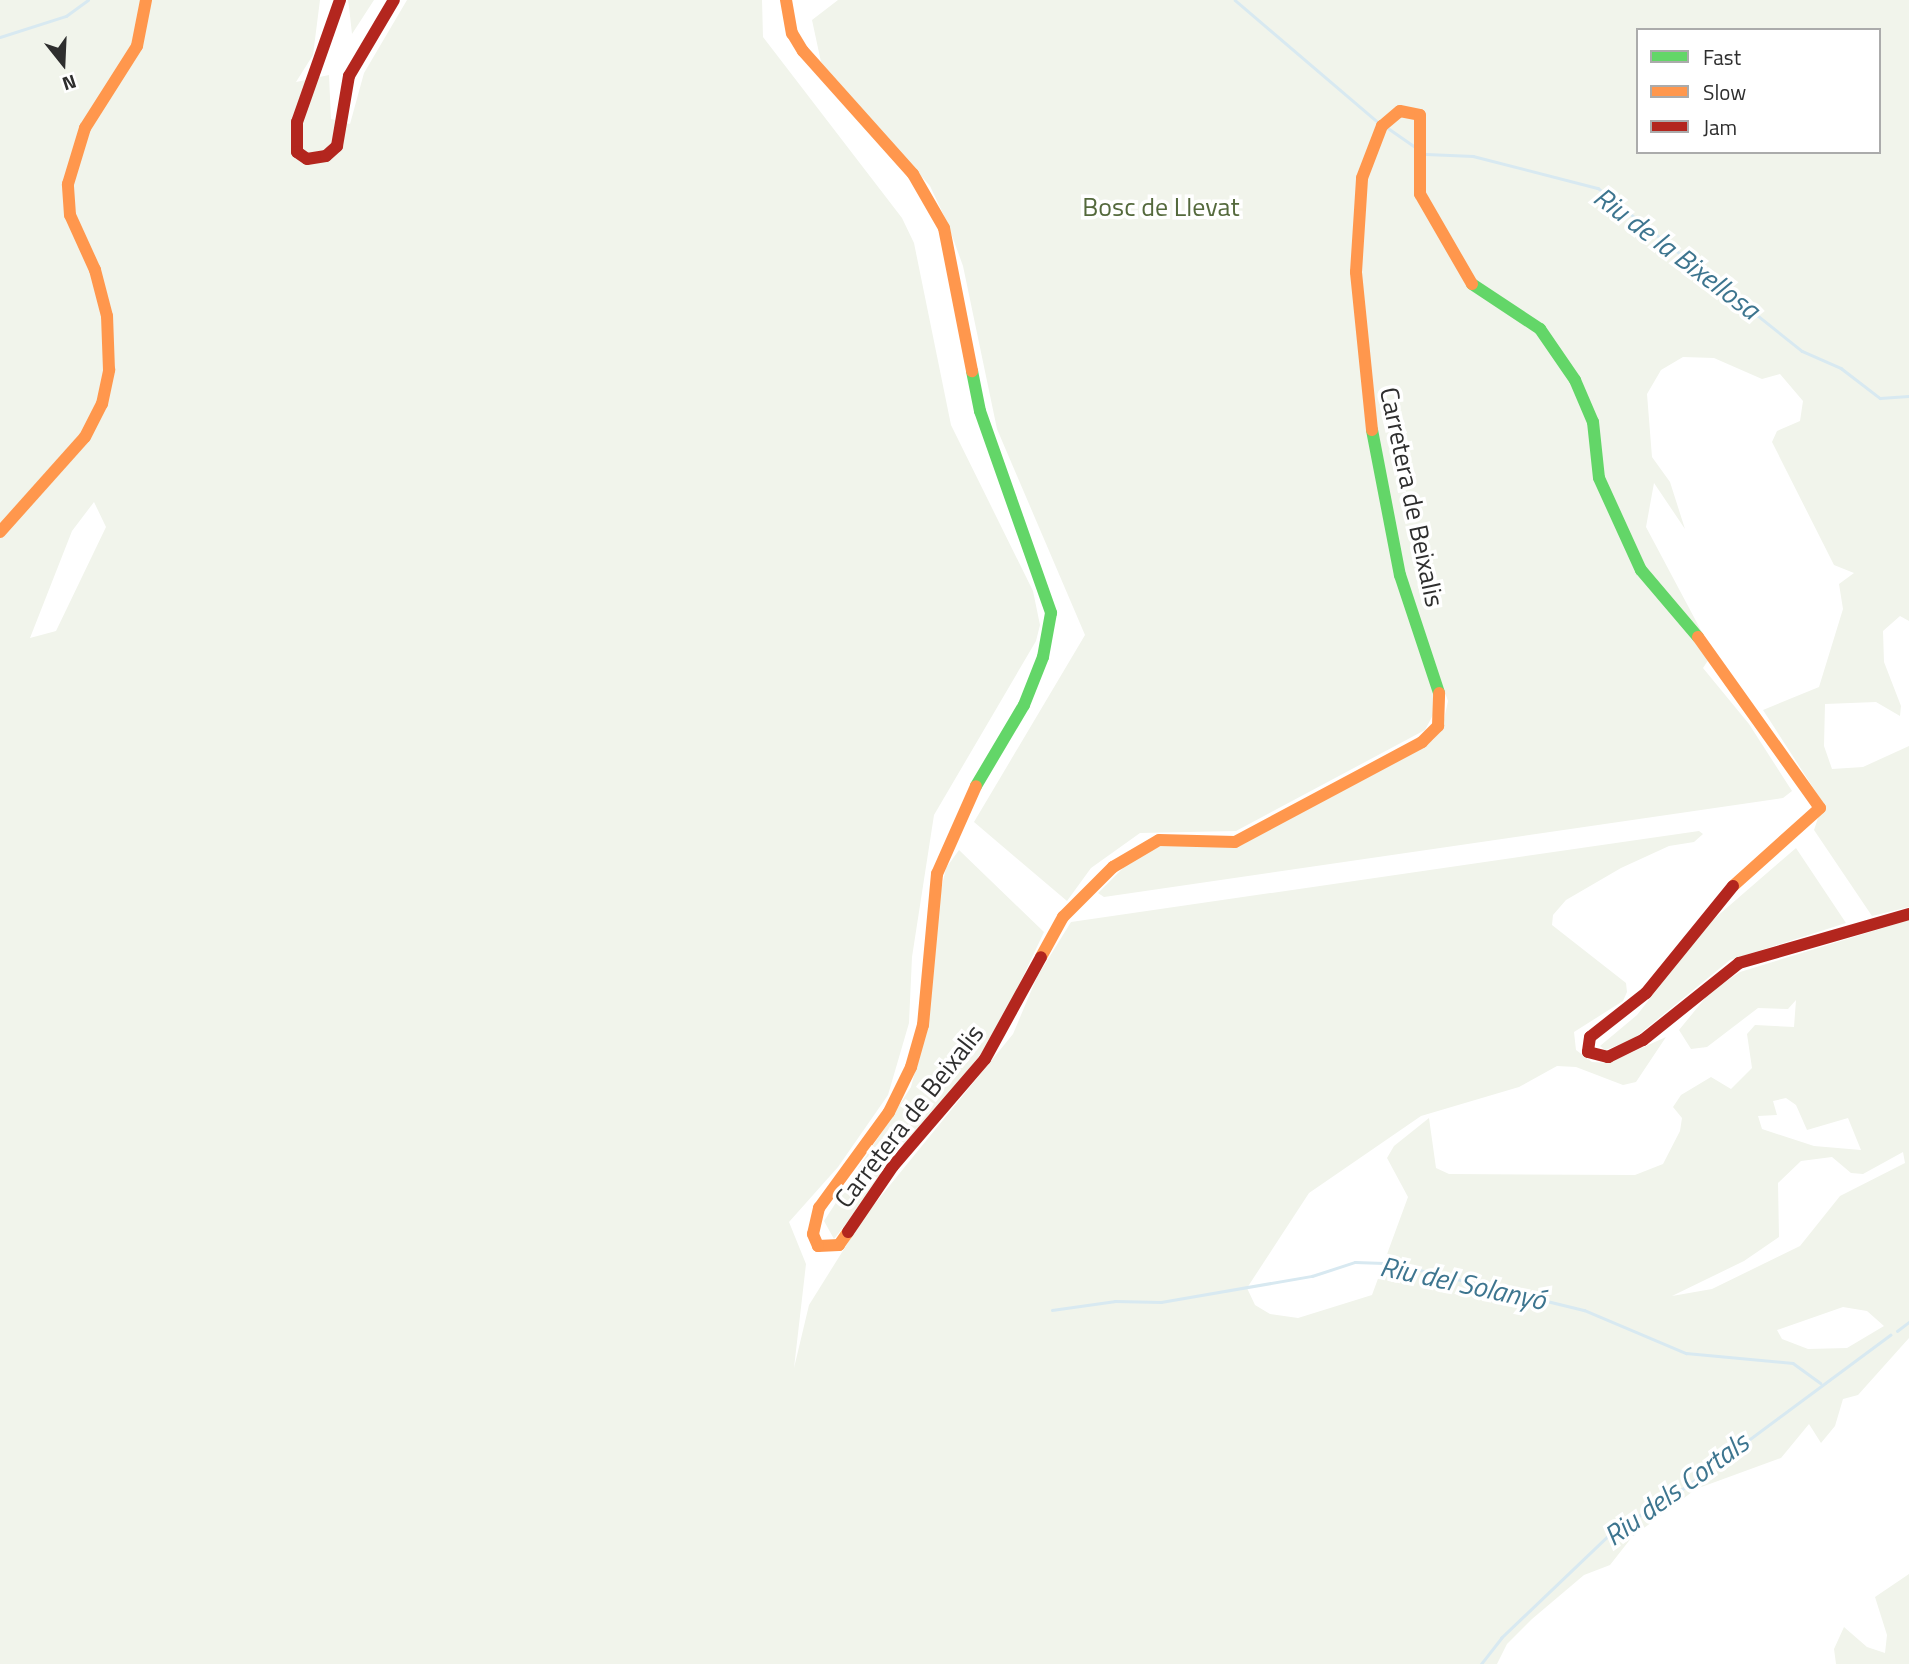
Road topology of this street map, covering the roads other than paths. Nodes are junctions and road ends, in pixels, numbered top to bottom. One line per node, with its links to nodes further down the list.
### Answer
1 (146, 0): 5 (main road)
2 (340, 0): 3 (main road)
3 (394, 0)
4 (786, 0): 6 (main road, Carretera de Beixalis)
5 (0, 532)
6 (1909, 914)

